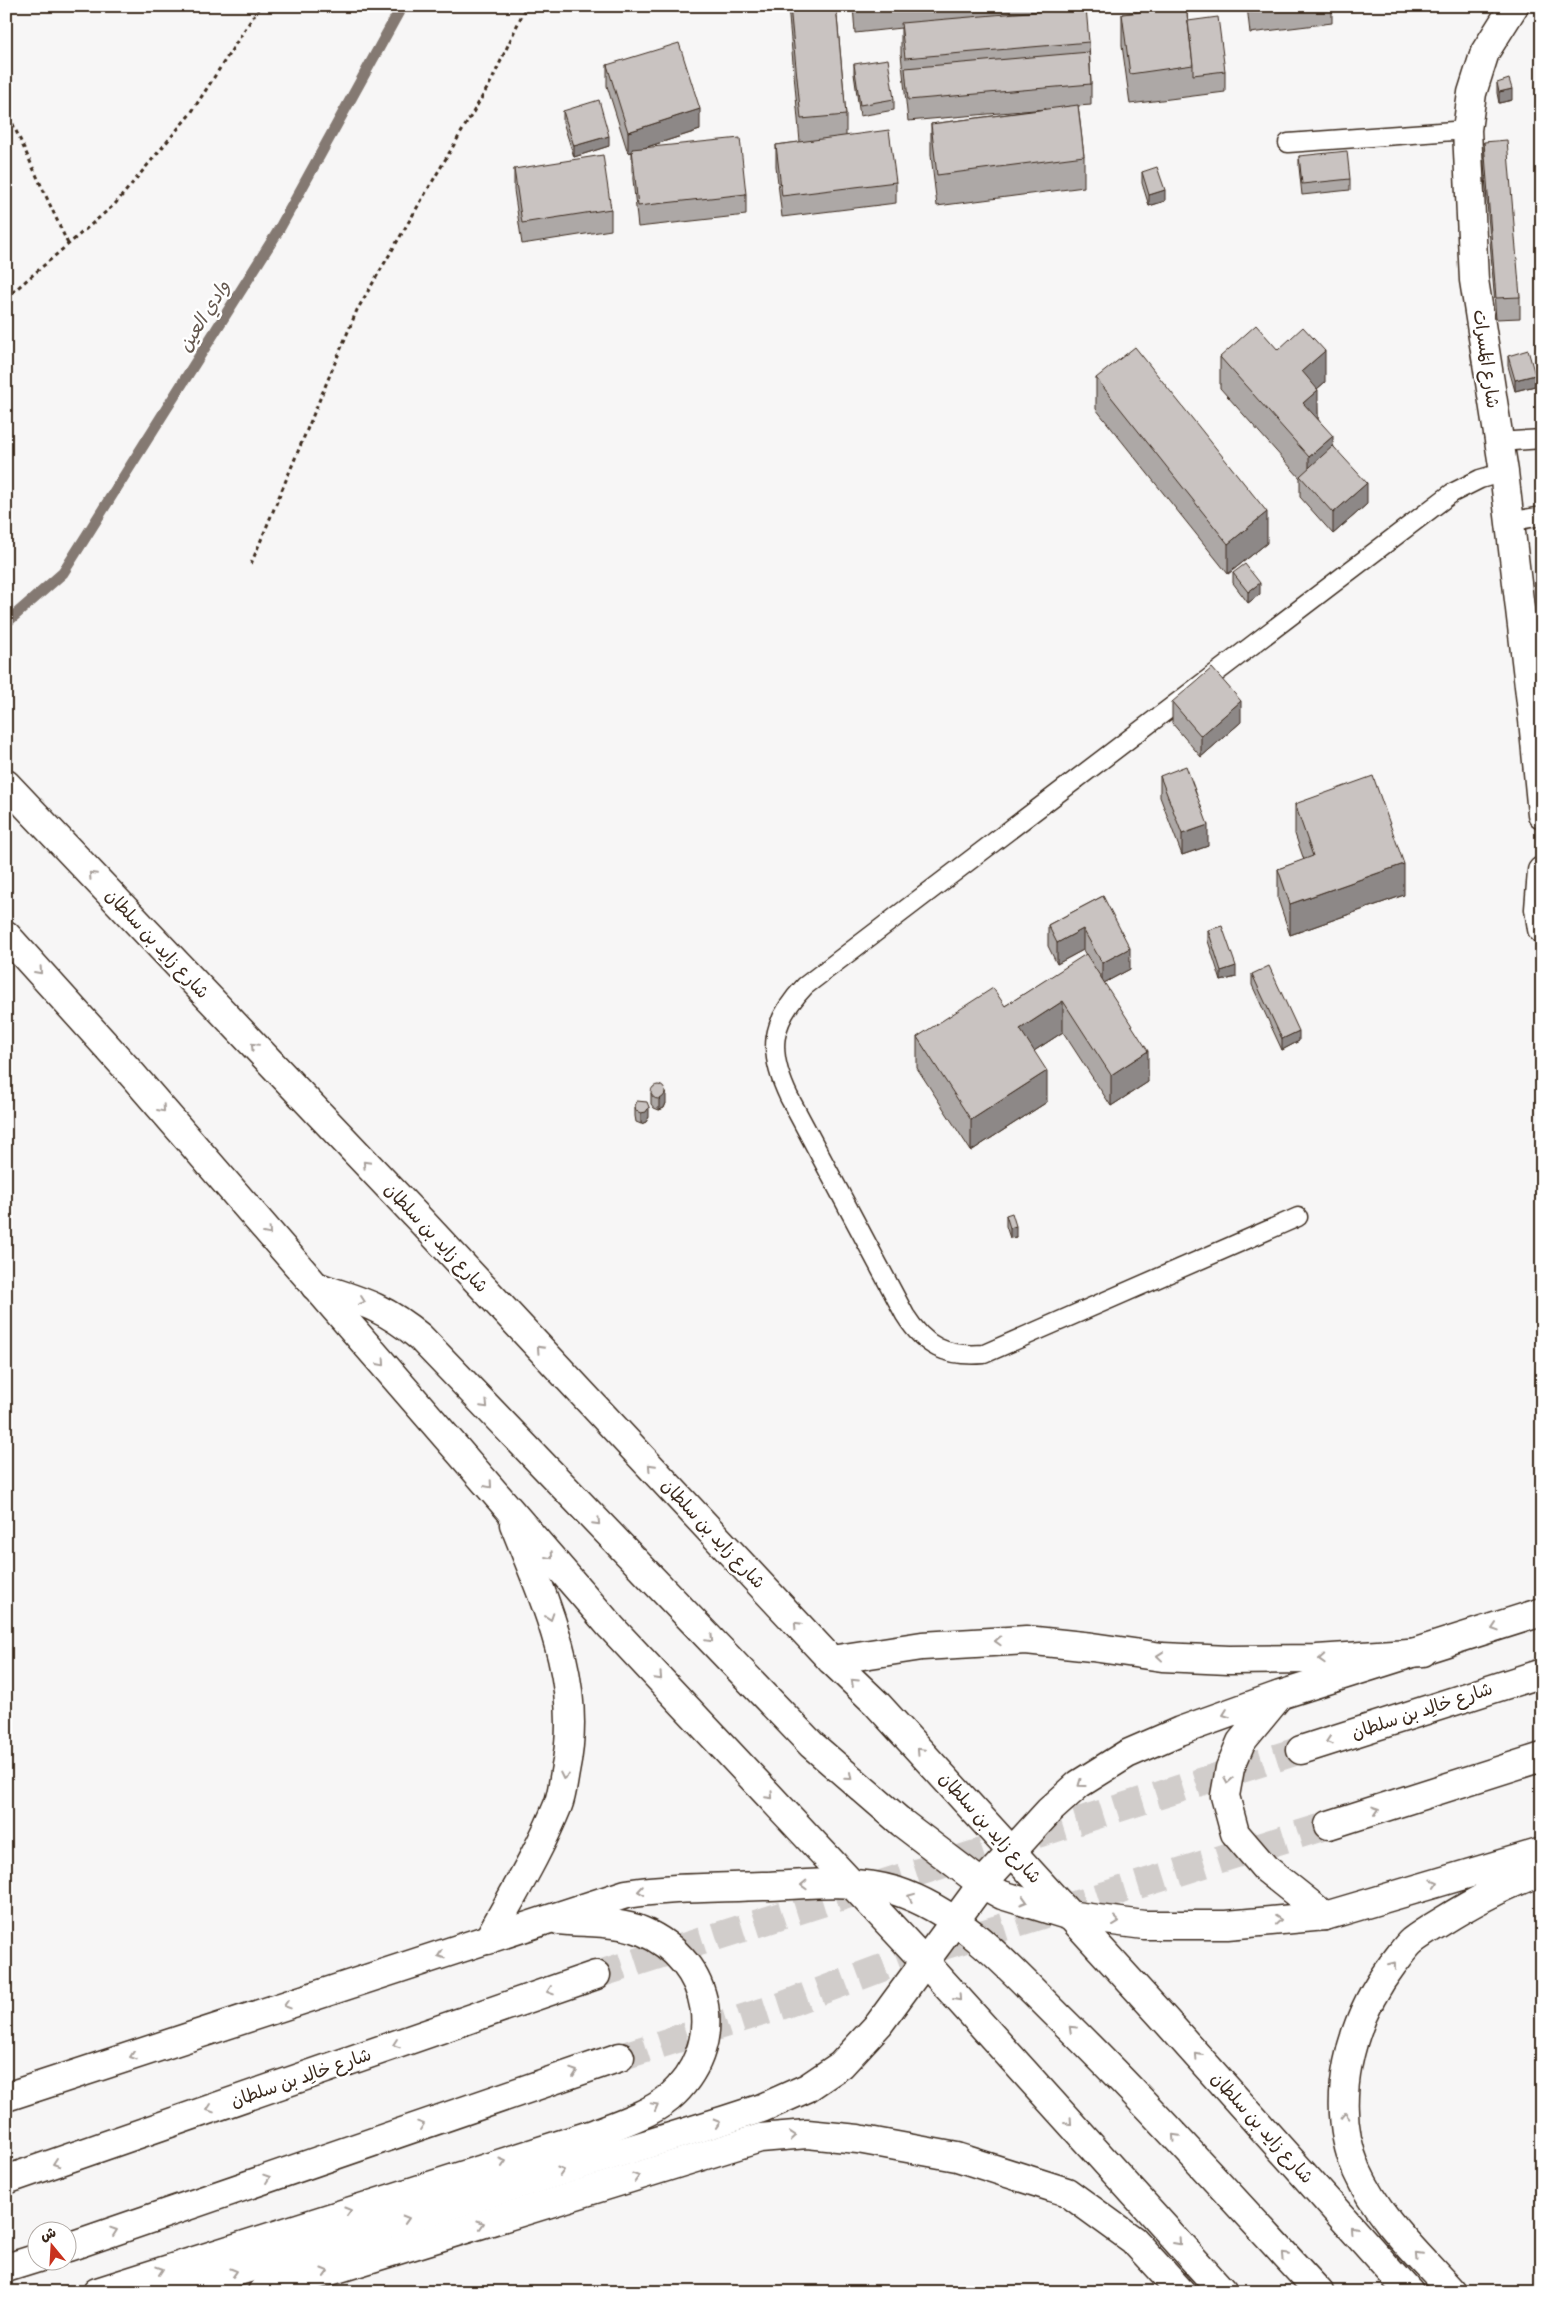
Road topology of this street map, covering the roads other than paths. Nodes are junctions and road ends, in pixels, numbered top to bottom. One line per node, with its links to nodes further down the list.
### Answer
1 (1514, 6): 2 (main road, شارع المَسرات)
2 (1467, 130): 3 (lane); 5 (main road, شارع المَسرات)
3 (1288, 143)
4 (1542, 439): 5 (lane)
5 (1498, 442): 6 (main road, شارع المَسرات)
6 (1504, 472): 8 (main road, شارع المَسرات); 15 (lane)
7 (1542, 516): 8 (lane)
8 (1508, 522): 9 (main road, شارع المَسرات)
9 (1538, 725): 11 (main road, شارع المَسرات)
10 (6, 784): 20 (main road, شارع زايد بن سلطان, one-way to 10)
11 (1542, 814)
12 (1542, 871): 13 (main road)
13 (1542, 929)
14 (6, 935): 16 (main road, one-way to 16)
15 (1298, 1217)
16 (315, 1286): 17 (main road, one-way to 17); 30 (main road, one-way to 30)
17 (507, 1506): 29 (main road, one-way to 29); 35 (main road, one-way to 35)
18 (1542, 1612): 19 (main road, one-way to 19)
19 (1423, 1652): 20 (main road, one-way to 20); 22 (main road)
20 (831, 1660): 26 (main road, شارع زايد بن سلطان, one-way to 20)
21 (1542, 1672): 23 (main road, شارع خالِد بن سلطان, one-way to 23)
22 (1280, 1695): 26 (main road, one-way to 26); 32 (main road, one-way to 32)
23 (1301, 1750)
24 (1542, 1757): 25 (main road, one-way to 24)
25 (1329, 1825)
26 (1012, 1851): 30 (main road); 31 (main road, شارع زايد بن سلطان)
27 (1542, 1852): 32 (main road, one-way to 27)
28 (1542, 1872): 51 (main road, one-way to 28)
29 (852, 1883): 33 (main road, one-way to 29); 34 (main road, one-way to 34); 36 (main road)
30 (982, 1884): 31 (main road, one-way to 31); 33 (main road)
31 (1067, 1915): 32 (main road, one-way to 32); 50 (main road, شارع زايد بن سلطان, one-way to 31)
32 (1324, 1916)
33 (954, 1918): 36 (main road); 49 (main road, one-way to 33)
34 (548, 1919): 35 (main road); 44 (main road, one-way to 34)
35 (488, 1940): 39 (main road, one-way to 39)
36 (925, 1962): 45 (main road, one-way to 36); 48 (main road, one-way to 48)
37 (596, 1975): 40 (main road, شارع خالِد بن سلطان, one-way to 40)
38 (620, 2057): 41 (main road, one-way to 38)
39 (6, 2097)
40 (6, 2180)
41 (78, 2244)
42 (28, 2261): 43 (main road)
43 (6, 2268)
44 (97, 2292)
45 (171, 2292)
46 (262, 2292): 47 (main road, one-way to 47)
47 (1181, 2292)
48 (1223, 2292)
49 (1319, 2292)
50 (1409, 2292)
51 (1452, 2292)

